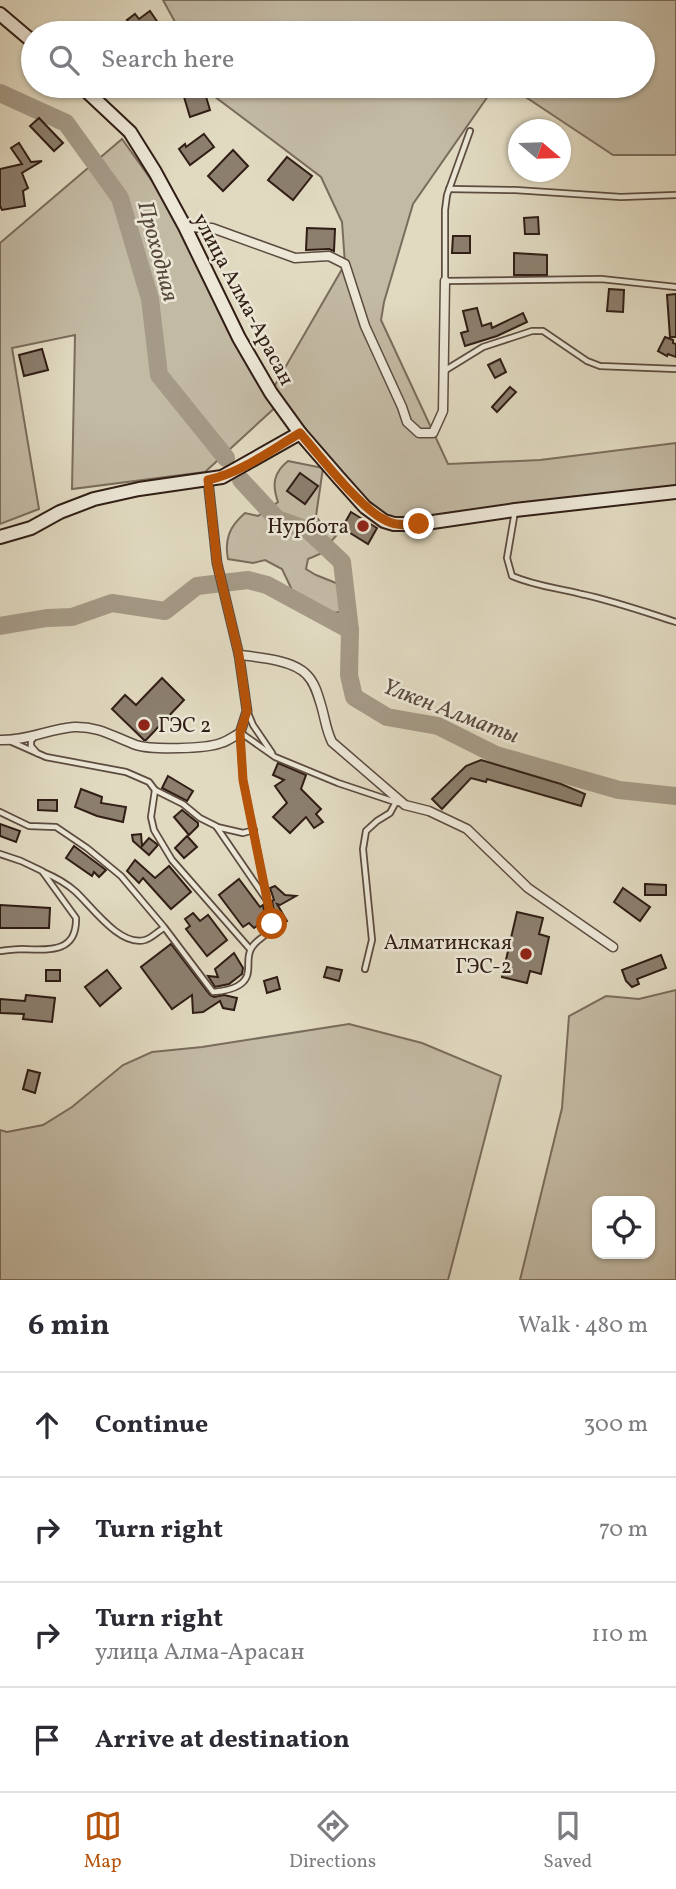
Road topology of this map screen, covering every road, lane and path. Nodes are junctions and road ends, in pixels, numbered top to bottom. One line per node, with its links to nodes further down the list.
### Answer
1 (0, 14): 2 (street)
2 (21, 31)
3 (94, 98): 7 (street, улица Алма-Арасан)
4 (470, 131): 5 (lane)
5 (449, 189): 6 (lane); 8 (lane)
6 (676, 195)
7 (185, 227): 11 (street); 12 (street, улица Алма-Арасан)
8 (445, 281): 9 (lane); 11 (street)
9 (676, 287)
10 (676, 369): 11 (lane)
11 (443, 372)
12 (300, 433): 13 (street); 15 (street, улица Алма-Арасан)
13 (208, 480): 16 (street); 18 (street)
14 (676, 492): 15 (street, улица Алма-Арасан)
15 (515, 510): 17 (lane)
16 (0, 537)
17 (676, 622)
18 (239, 655): 19 (street); 27 (street)
19 (247, 711): 20 (street); 25 (lane)
20 (240, 733): 21 (street); 25 (lane); 30 (lane)
21 (35, 737): 23 (street); 24 (lane)
22 (0, 740): 23 (street)
23 (10, 741): 24 (lane)
24 (38, 754): 26 (lane)
25 (275, 757): 27 (lane)
26 (155, 790): 29 (lane); 36 (lane)
27 (400, 804): 35 (street); 38 (lane)
28 (0, 812): 34 (lane)
29 (216, 827): 30 (lane); 33 (lane)
30 (254, 830): 33 (lane)
31 (0, 854): 32 (lane)
32 (43, 871): 34 (lane); 37 (lane)
33 (269, 903): 36 (lane)
34 (164, 927): 36 (lane)
35 (613, 947)
36 (250, 949)
37 (0, 951)
38 (365, 969)

